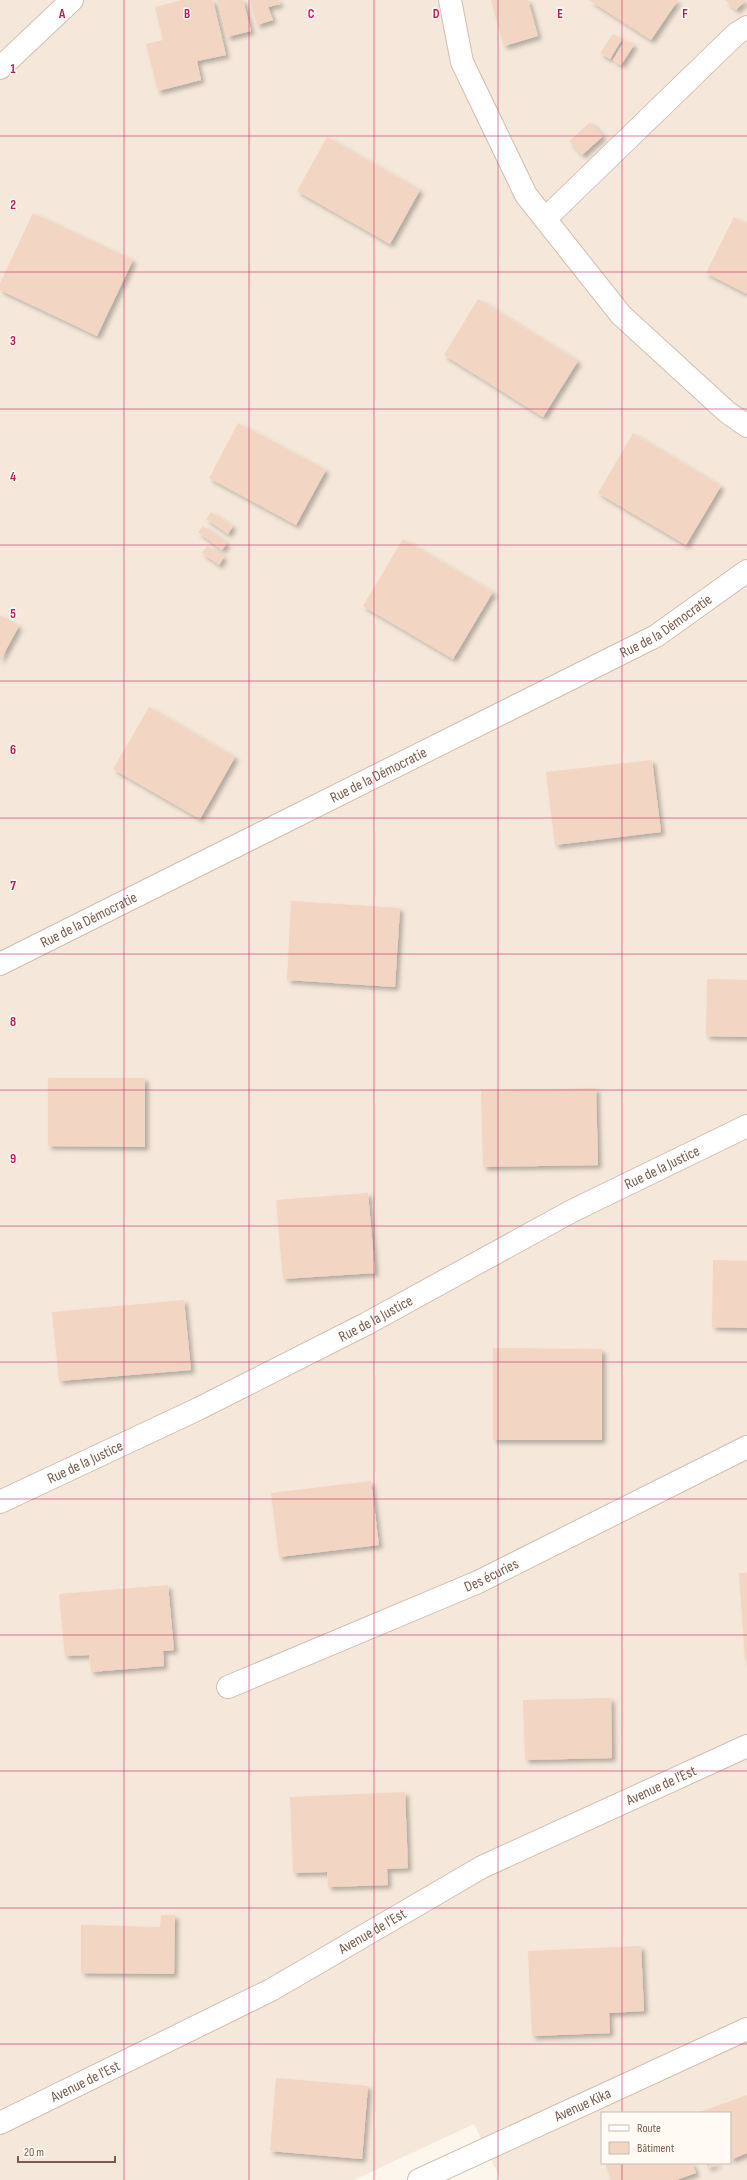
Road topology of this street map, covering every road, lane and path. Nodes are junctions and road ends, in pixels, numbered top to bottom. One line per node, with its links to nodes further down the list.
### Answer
1 (72, 0): 4 (street)
2 (450, 0): 5 (street)
3 (747, 27): 5 (street)
4 (0, 68)
5 (545, 218): 6 (street)
6 (747, 426)
7 (747, 571): 8 (street, Rue de la Démocratie)
8 (0, 964)
9 (747, 1126): 11 (street, Rue de la Justice)
10 (747, 1447): 12 (street, Des écuries)
11 (0, 1502)
12 (228, 1687)
13 (747, 1746): 15 (street, Avenue de l'Est)
14 (747, 2029): 16 (street, Avenue Kika)
15 (0, 2123)
16 (419, 2180)

